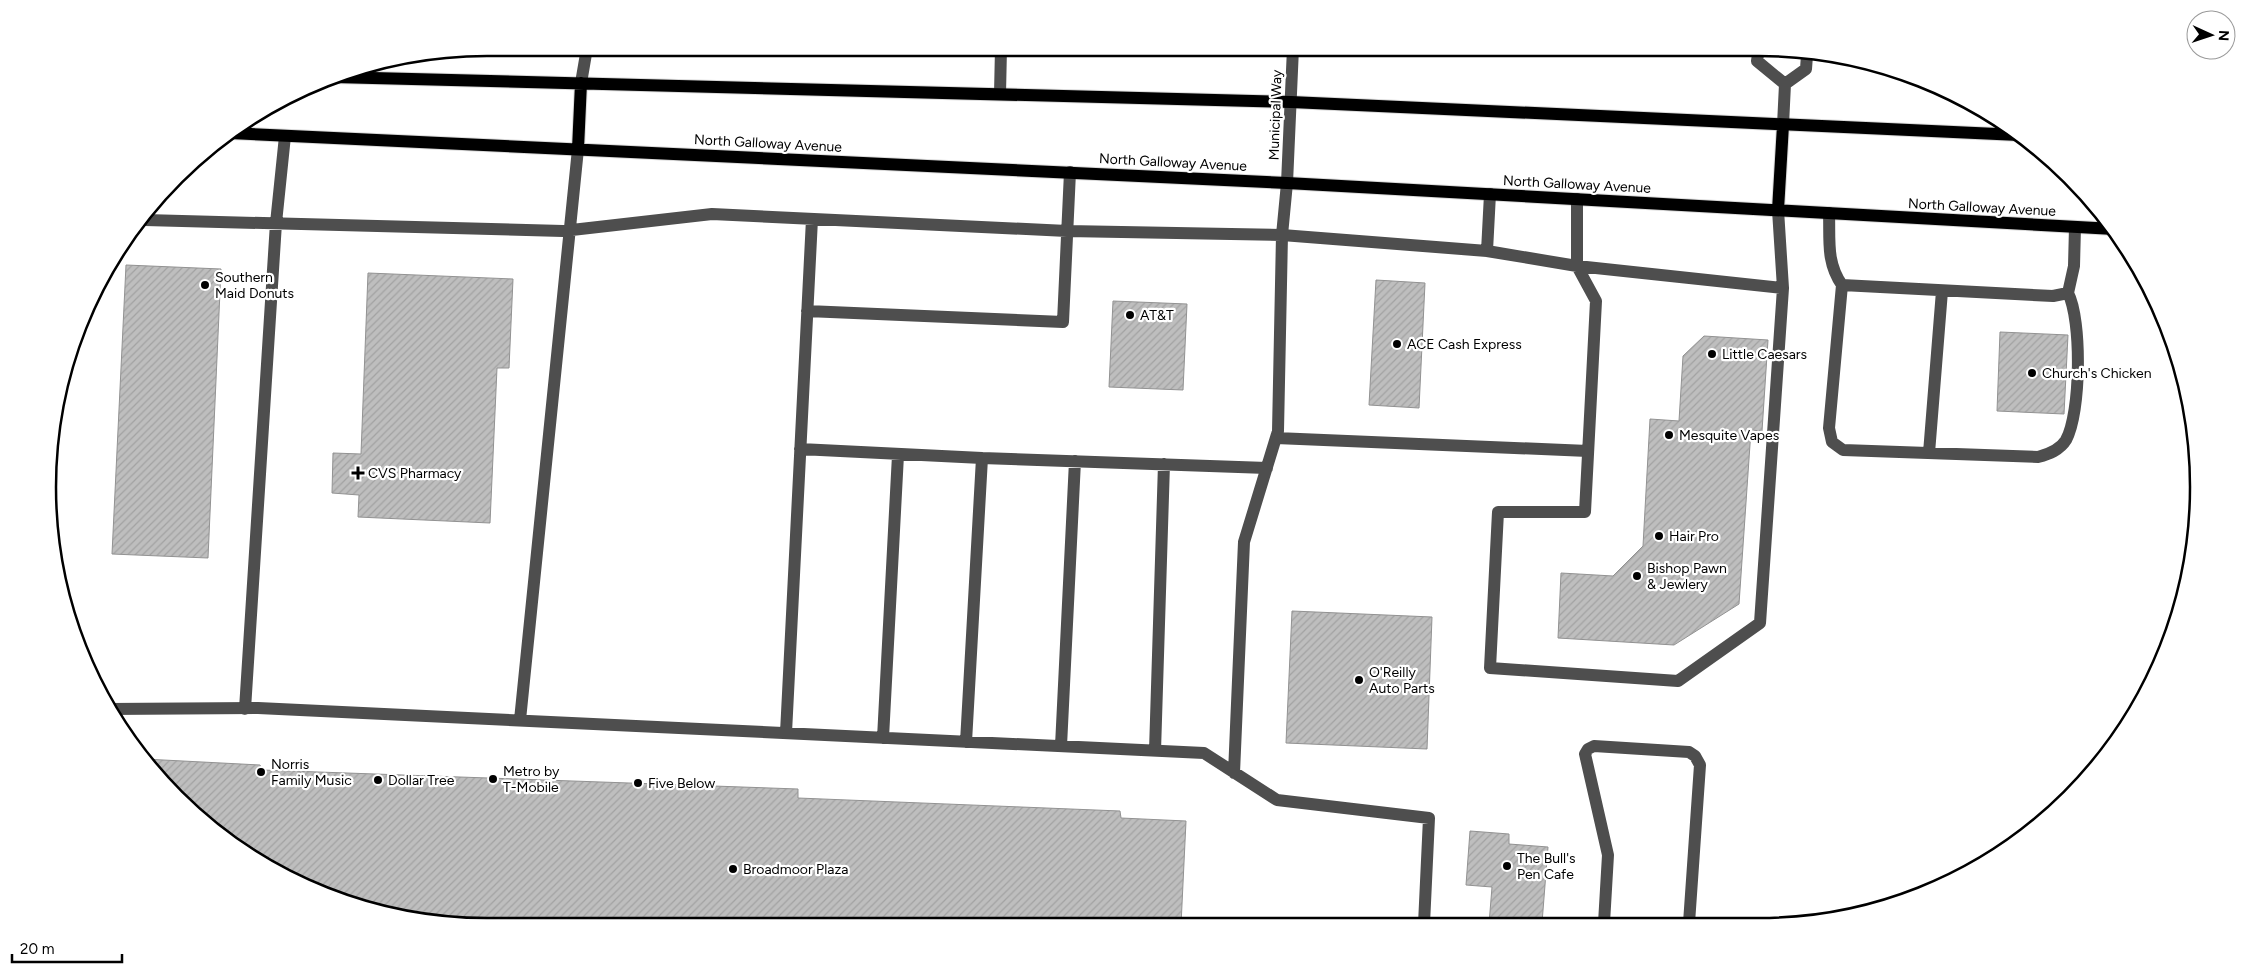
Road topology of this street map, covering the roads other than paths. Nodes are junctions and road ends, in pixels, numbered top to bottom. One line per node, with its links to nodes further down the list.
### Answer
1 (586, 56): 7 (street)
2 (1001, 56): 9 (street)
3 (1293, 56): 10 (street, Municipal Way)
4 (1758, 56): 8 (street)
5 (1807, 59): 8 (street)
6 (357, 77): 7 (main road)
7 (581, 83): 9 (main road); 15 (main road)
8 (1785, 84): 11 (street)
9 (1000, 94): 10 (main road)
10 (1291, 102): 11 (main road); 17 (street, Municipal Way)
11 (1783, 125): 13 (main road); 20 (main road)
12 (241, 134): 14 (main road, North Galloway Avenue)
13 (2006, 134)
14 (285, 136): 15 (main road, North Galloway Avenue); 24 (street)
15 (578, 149): 16 (main road, North Galloway Avenue); 27 (street)
16 (1070, 172): 17 (main road, North Galloway Avenue); 28 (street)
17 (1287, 183): 18 (main road, North Galloway Avenue); 29 (street, Municipal Way)
18 (1490, 194): 19 (main road, North Galloway Avenue); 30 (street)
19 (1577, 199): 20 (main road, North Galloway Avenue); 31 (street)
20 (1778, 210): 21 (main road, North Galloway Avenue); 33 (street)
21 (1829, 213): 25 (main road, North Galloway Avenue); 32 (street)
22 (812, 219): 27 (street); 28 (street); 36 (street)
23 (149, 220): 24 (street)
24 (276, 223): 27 (street); 46 (street)
25 (2075, 227): 26 (main road, North Galloway Avenue); 35 (street)
26 (2103, 228)
27 (570, 230): 48 (street)
28 (1067, 231): 29 (street); 36 (street)
29 (1282, 235): 30 (street); 37 (street, Municipal Way)
30 (1487, 251): 31 (street)
31 (1577, 266): 33 (street); 39 (street)
32 (1842, 285): 34 (street); 40 (street)
33 (1783, 288): 39 (street)
34 (1942, 291): 35 (street); 40 (street)
35 (2068, 293): 40 (street)
36 (807, 311): 38 (street)
37 (1276, 438): 39 (street); 45 (street, Municipal Way)
38 (800, 449): 41 (street); 49 (street)
39 (1588, 451)
40 (1929, 453)
41 (898, 454): 42 (street); 50 (street)
42 (982, 458): 43 (street); 51 (street)
43 (1075, 461): 44 (street); 52 (street)
44 (1164, 464): 45 (street); 53 (street)
45 (1267, 468): 54 (street, Municipal Way)
46 (245, 708): 47 (street); 48 (street)
47 (118, 709)
48 (520, 720): 49 (street)
49 (786, 733): 50 (street)
50 (883, 738): 51 (street)
51 (966, 742): 52 (street)
52 (1061, 746): 53 (street)
53 (1155, 751): 54 (street)
54 (1234, 773): 55 (street)
55 (1424, 918)
56 (1604, 918): 57 (street)
57 (1689, 918)

